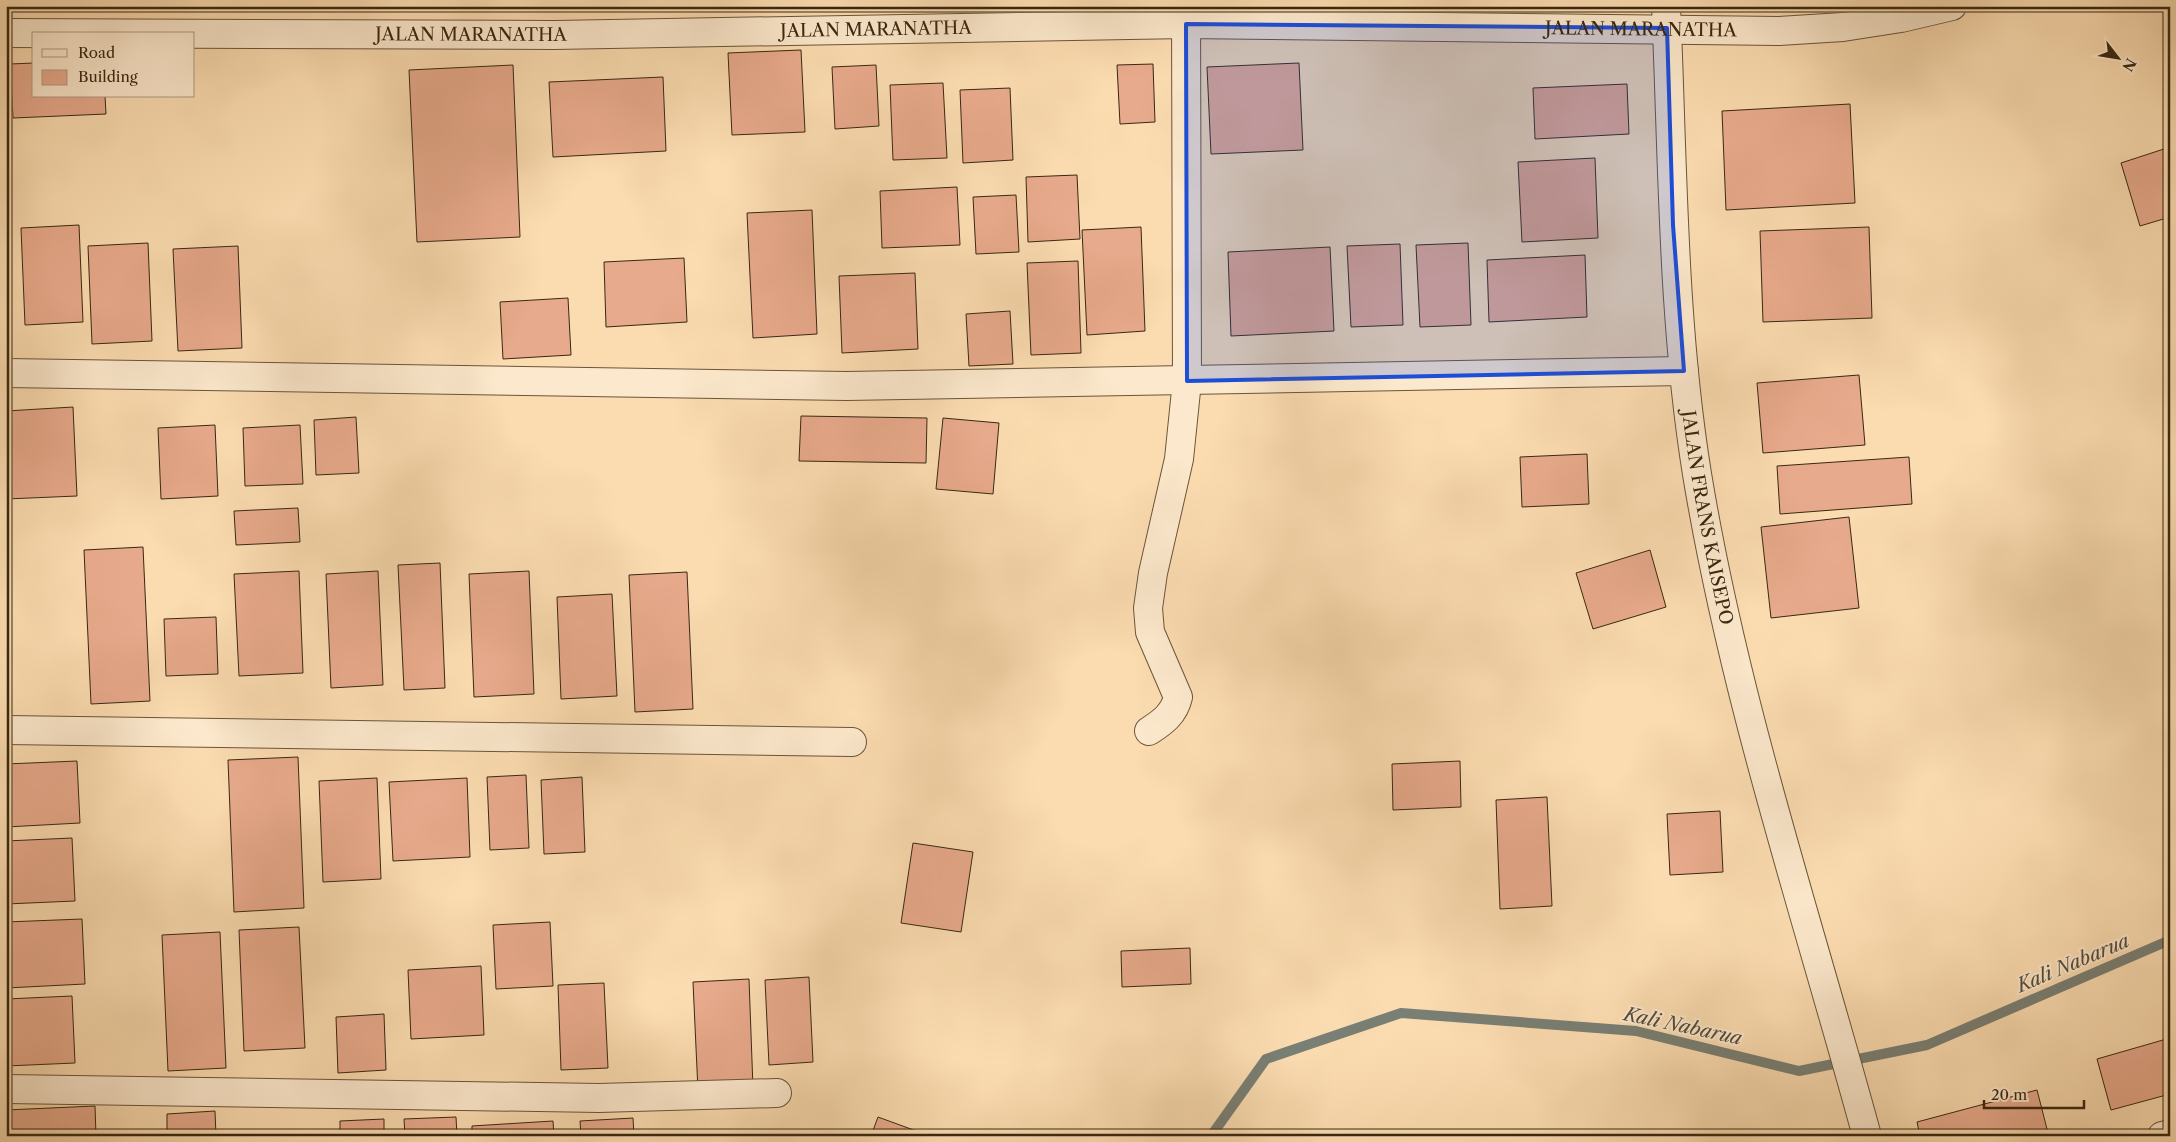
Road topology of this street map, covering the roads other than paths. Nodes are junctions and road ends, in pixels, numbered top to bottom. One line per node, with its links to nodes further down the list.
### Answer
1 (1952, 6): 3 (street, JALAN MARANATHA)
2 (1186, 15): 3 (street, JALAN MARANATHA); 6 (street, JALAN MARANATHA); 9 (street)
3 (1666, 17): 7 (street, JALAN FRANS KAISEPO)
4 (6, 33): 5 (street, JALAN MARANATHA)
5 (32, 33)
6 (195, 34)
7 (1684, 372): 9 (street); 16 (street, JALAN FRANS KAISEPO)
8 (6, 373): 9 (street)
9 (1187, 381): 11 (street)
10 (6, 730): 12 (street)
11 (1149, 731)
12 (852, 742)
13 (6, 1089): 14 (street)
14 (777, 1093)
15 (2170, 1134): 17 (street)
16 (1867, 1136)
17 (2162, 1136)

